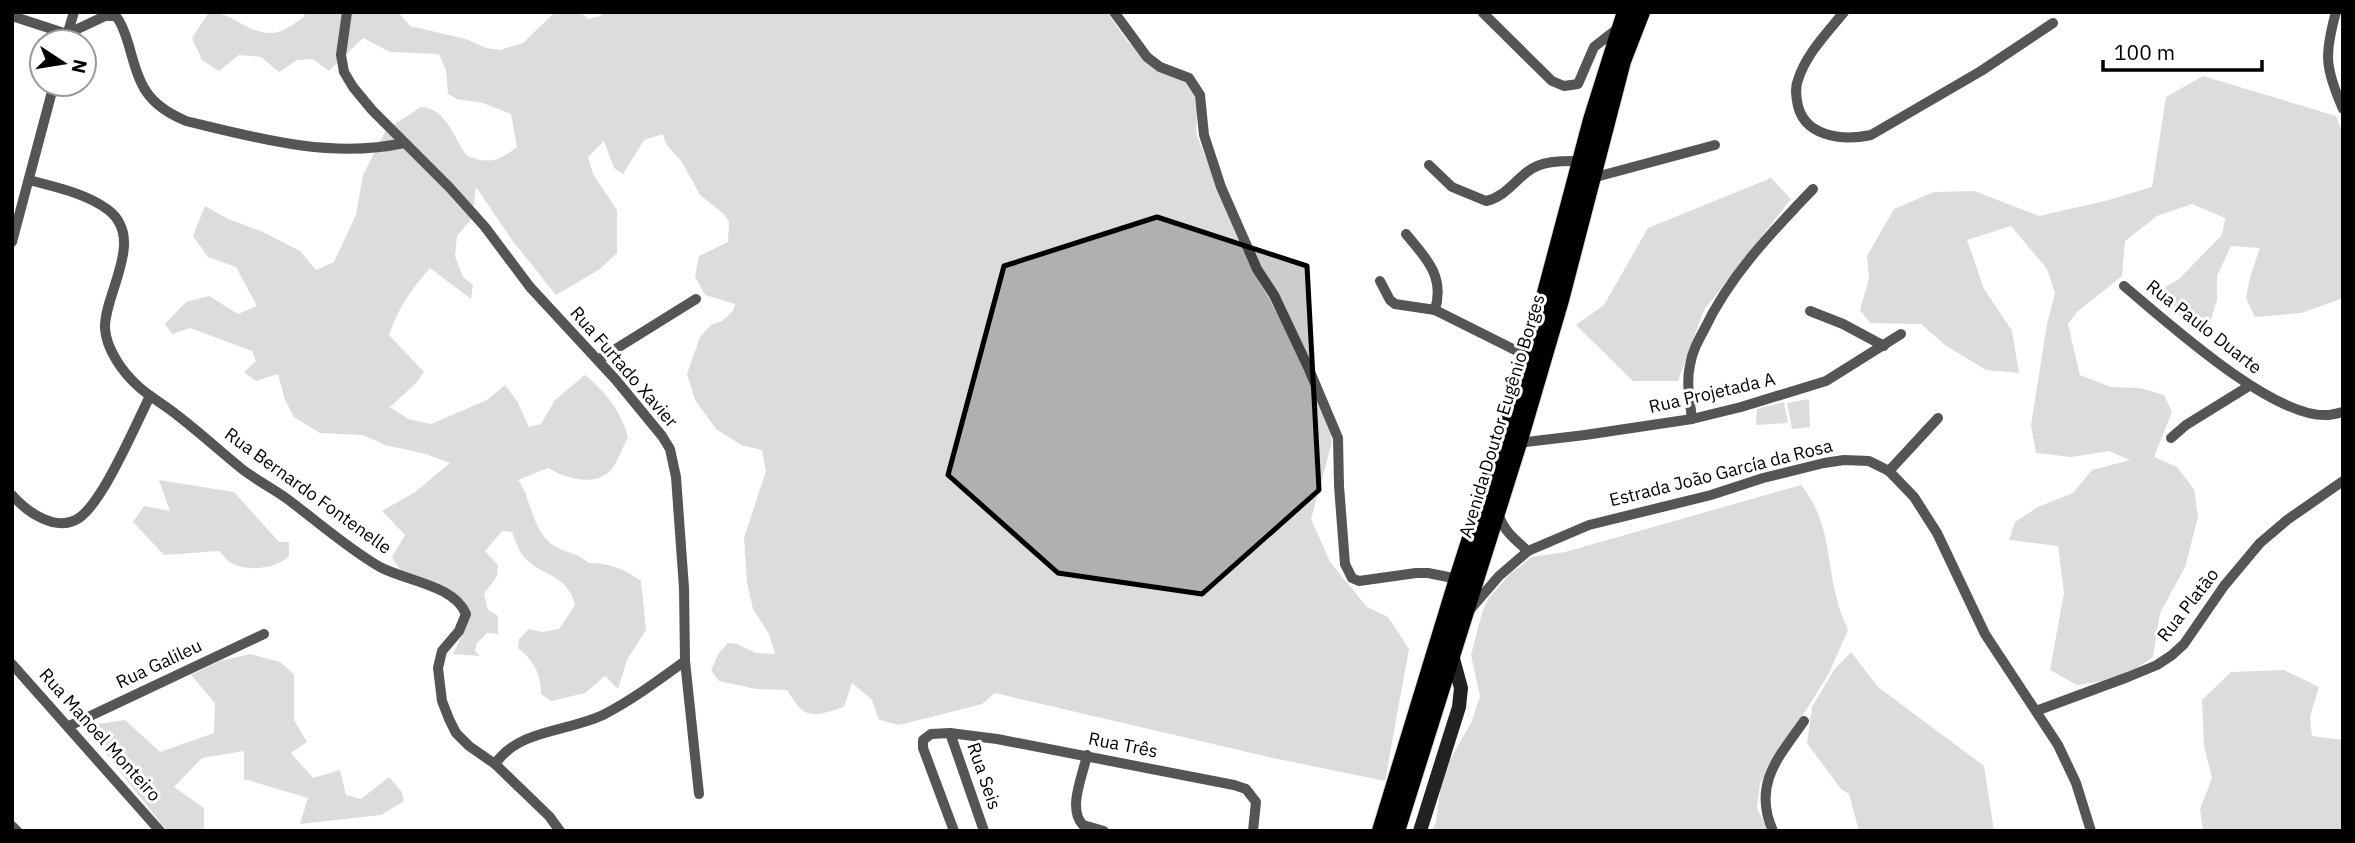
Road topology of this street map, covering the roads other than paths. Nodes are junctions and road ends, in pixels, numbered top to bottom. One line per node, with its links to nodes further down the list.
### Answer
1 (347, 12): 15 (street, Rua Furtado Xavier)
2 (1114, 12): 45 (street)
3 (1641, 12): 19 (highway, Avenida Doutor Eugênio Borges)
4 (1844, 12): 10 (street)
5 (2336, 12): 14 (street)
6 (1483, 13): 9 (street)
7 (119, 14): 12 (street); 15 (street)
8 (12, 16): 11 (street)
9 (1624, 19): 17 (highway, Avenida Doutor Eugênio Borges)
10 (2053, 23)
11 (41, 28)
12 (84, 28)
13 (50, 98): 20 (street)
14 (2343, 109)
15 (404, 143): 32 (street, Rua Furtado Xavier)
16 (1715, 145): 19 (street)
17 (1581, 161): 18 (street); 31 (highway, Avenida Doutor Eugênio Borges)
18 (1429, 165)
19 (1592, 178): 39 (highway, Avenida Doutor Eugênio Borges)
20 (29, 180): 23 (street); 34 (street, Rua Bernardo Fontenelle)
21 (1813, 188): 37 (street)
22 (1406, 234): 27 (street)
23 (12, 242)
24 (1380, 281): 27 (street)
25 (2124, 286): 33 (street, Rua Paulo Duarte)
26 (696, 299): 32 (street)
27 (1435, 310): 31 (street)
28 (1810, 311): 30 (street)
29 (1901, 334): 30 (street, Rua Projetada A)
30 (1884, 346): 37 (street, Rua Projetada A)
31 (1529, 357): 45 (highway, Avenida Doutor Eugênio Borges)
32 (598, 360): 49 (street, Rua Furtado Xavier)
33 (2249, 386): 35 (street, Rua Paulo Duarte); 38 (street)
34 (150, 396): 42 (street); 56 (street, Rua Bernardo Fontenelle)
35 (2343, 412)
36 (1938, 418): 40 (street)
37 (1692, 419): 39 (street, Rua Projetada A)
38 (2171, 438)
39 (1517, 443): 43 (highway, Avenida Doutor Eugênio Borges)
40 (1889, 471): 44 (street, Estrada João García da Rosa); 51 (street, Estrada João García da Rosa)
41 (2343, 481): 51 (street, Rua Platão)
42 (12, 495)
43 (1496, 506): 44 (street); 46 (highway, Avenida Doutor Eugênio Borges)
44 (1528, 551): 46 (street, Estrada João García da Rosa)
45 (1458, 579): 66 (highway, Avenida Doutor Eugênio Borges)
46 (1461, 620): 48 (highway, Avenida Doutor Eugênio Borges)
47 (264, 634): 53 (street, Rua Galileu)
48 (1452, 655): 67 (highway, Avenida Doutor Eugênio Borges); 68 (main road)
49 (685, 661): 56 (street); 57 (street, Rua Furtado Xavier)
50 (12, 664): 53 (street, Rua Manoel Monteiro)
51 (2036, 711): 70 (street, Estrada João García da Rosa)
52 (1804, 721): 69 (street)
53 (69, 726): 61 (street, Rua Manoel Monteiro)
54 (950, 733): 55 (street, Rua Três); 63 (street, Rua Seis); 64 (street, Rua Seis)
55 (1087, 755): 59 (street, Rua Três); 65 (street)
56 (495, 764): 62 (street, Rua Bernardo Fontenelle)
57 (699, 794)
58 (12, 826): 60 (street)
59 (1257, 830)
60 (17, 831)
61 (160, 831)
62 (560, 831)
63 (954, 831)
64 (984, 831)
65 (1104, 831)
66 (1381, 831)
67 (1396, 831)
68 (1420, 831)
69 (1773, 831)
70 (2091, 831)

